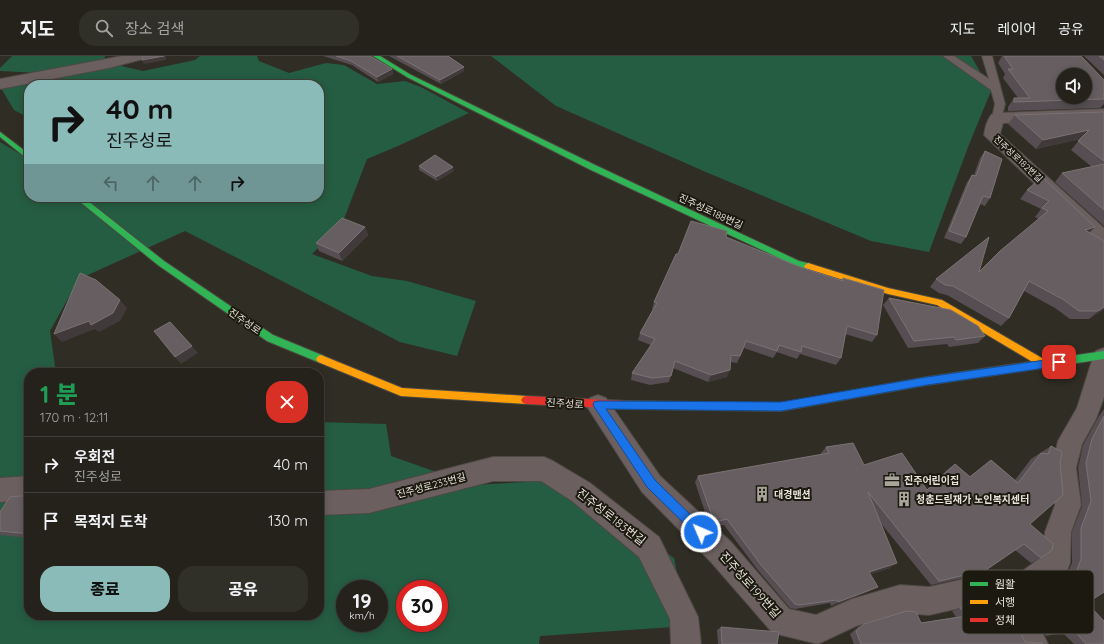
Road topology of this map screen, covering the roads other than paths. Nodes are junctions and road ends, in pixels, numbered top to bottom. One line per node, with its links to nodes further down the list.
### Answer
1 (138, 56): 5 (street)
2 (376, 56): 14 (main road, 진주성로188번길)
3 (948, 56): 6 (lane)
4 (987, 56): 6 (lane, 진주성로182번길)
5 (0, 84)
6 (996, 89): 8 (lane, 진주성로182번길)
7 (1104, 114): 8 (street)
8 (997, 118): 12 (street, 진주성로182번길)
9 (0, 134): 10 (main road)
10 (24, 154)
11 (84, 202): 15 (main road, 진주성로)
12 (1104, 239)
13 (1104, 356): 14 (main road, 진주성로); 20 (street)
14 (1044, 364): 15 (main road, 진주성로)
15 (598, 405): 21 (street, 진주성로199번길)
16 (544, 469): 19 (street, 진주성로233번길); 23 (street, 진주성로183번길)
17 (24, 488): 18 (street)
18 (0, 490)
19 (324, 503)
20 (1046, 570)
21 (962, 594)
22 (1028, 634): 24 (street, 진주성로199번길)
23 (686, 644)
24 (1033, 644)

